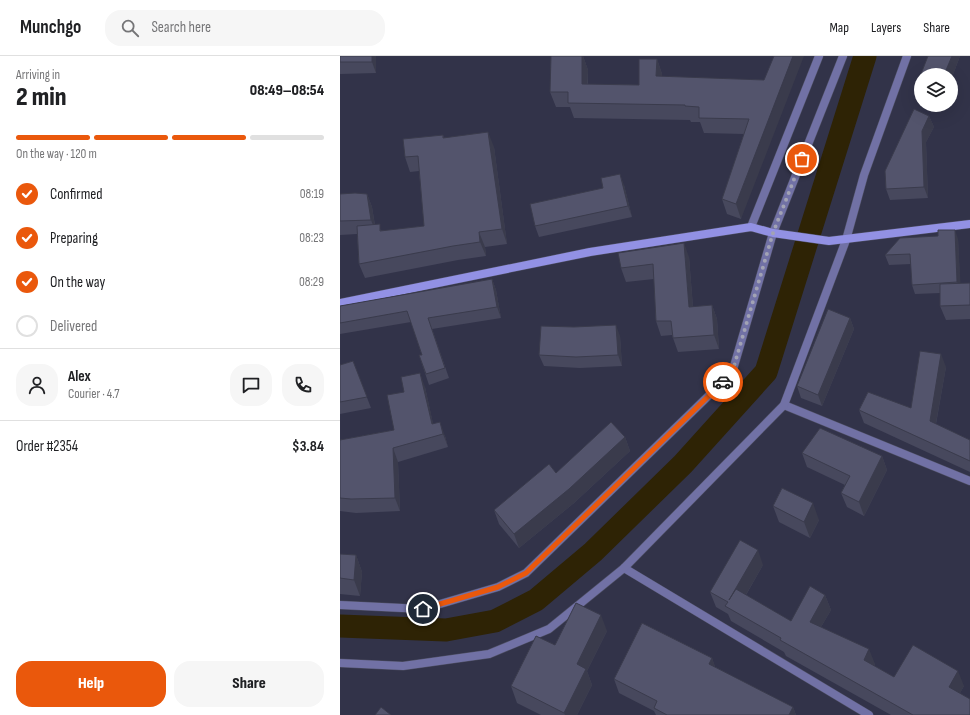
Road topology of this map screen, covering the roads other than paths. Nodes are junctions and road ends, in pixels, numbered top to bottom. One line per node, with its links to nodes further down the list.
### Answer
1 (819, 56): 5 (street)
2 (843, 56): 6 (street)
3 (907, 56): 7 (street)
4 (970, 224): 7 (street)
5 (751, 227): 6 (street); 8 (street)
6 (773, 233): 7 (street); 12 (street)
7 (846, 240): 9 (street)
8 (340, 303)
9 (784, 405): 10 (street); 11 (street)
10 (970, 481)
11 (624, 568): 13 (street); 14 (street)
12 (340, 605)
13 (340, 663)
14 (869, 715)

